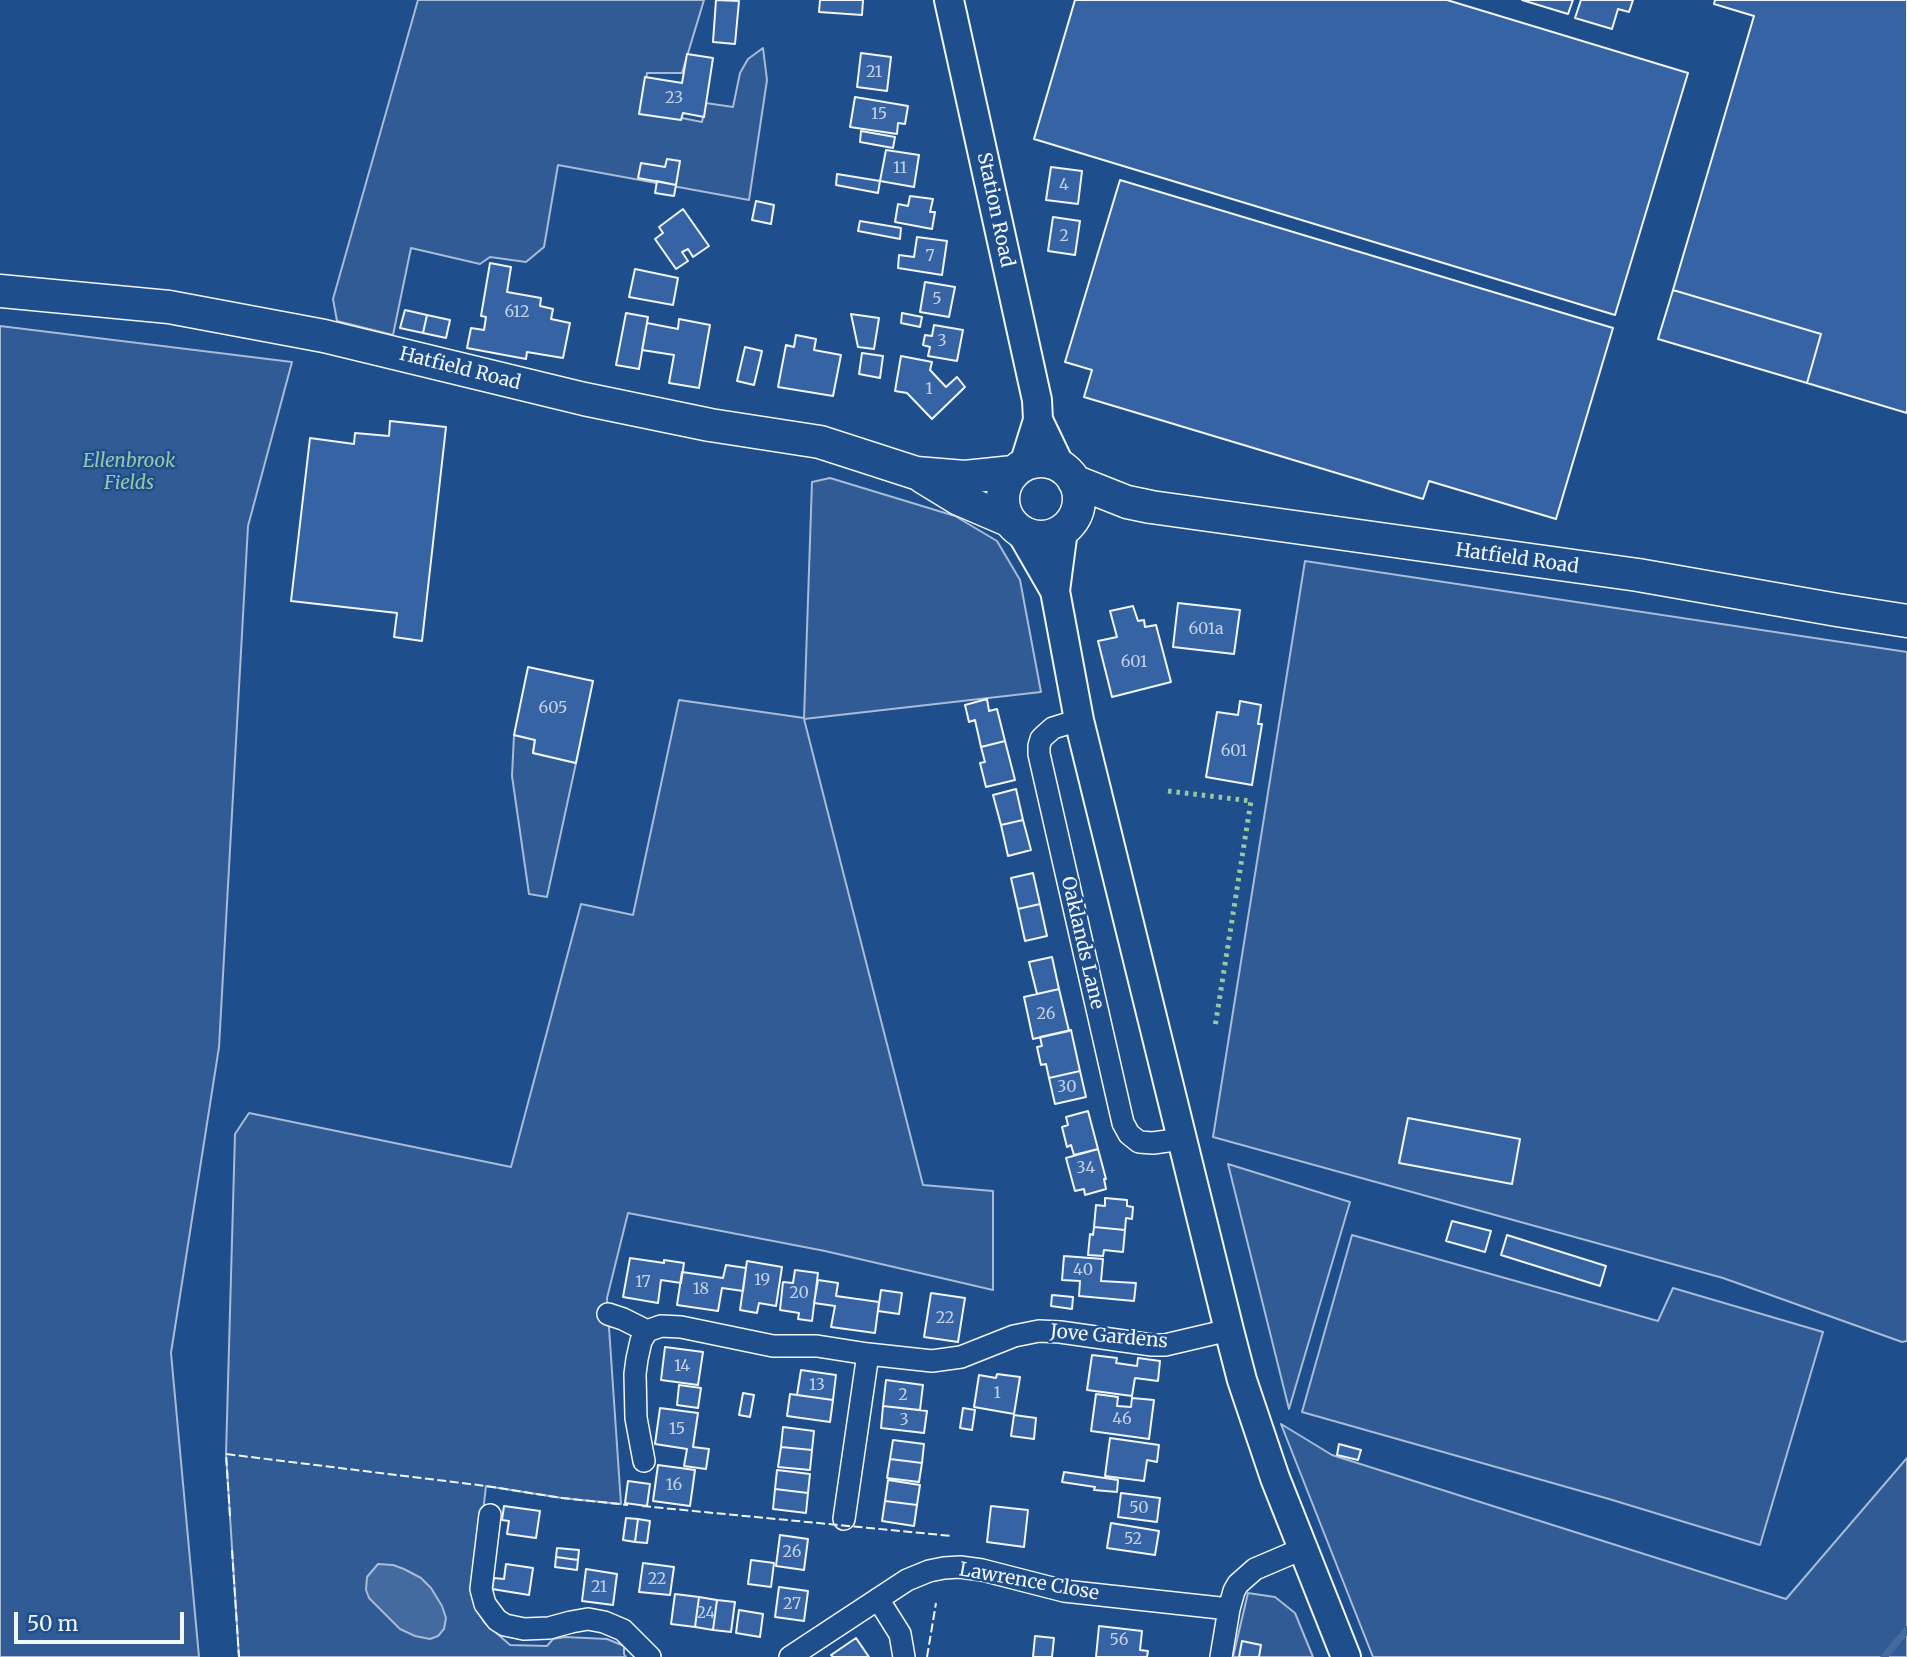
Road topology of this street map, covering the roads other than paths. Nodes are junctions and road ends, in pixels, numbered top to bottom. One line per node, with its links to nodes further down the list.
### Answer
1 (949, 0): 3 (street, Station Road)
2 (0, 291): 5 (main road, Hatfield Road)
3 (1038, 420): 4 (street, Station Road); 6 (street, Station Road)
4 (1019, 469): 5 (main road, Hatfield Road); 6 (main road); 8 (main road)
5 (916, 472): 8 (main road, Hatfield Road)
6 (1067, 473): 7 (main road, Hatfield Road); 9 (main road)
7 (1127, 502): 9 (main road, Hatfield Road); 11 (main road, Hatfield Road)
8 (1015, 526): 9 (main road); 10 (street)
9 (1066, 528): 10 (street)
10 (1055, 591): 12 (street)
11 (1907, 621)
12 (1079, 720): 13 (street); 13 (street, Oaklands Lane)
13 (1182, 1139): 15 (street)
14 (608, 1314): 16 (street, Jove Gardens)
15 (1228, 1330): 17 (street, Jove Gardens); 21 (street)
16 (647, 1331): 17 (street, Jove Gardens); 18 (street)
17 (868, 1354): 20 (street)
18 (644, 1461)
19 (490, 1515): 24 (street)
20 (844, 1519)
21 (1302, 1549): 23 (street); 28 (street)
22 (878, 1599): 23 (street, Lawrence Close); 25 (street, Lawrence Close); 26 (street)
23 (1229, 1609): 27 (street)
24 (650, 1657)
25 (790, 1657)
26 (904, 1657)
27 (1221, 1657)
28 (1346, 1657)

